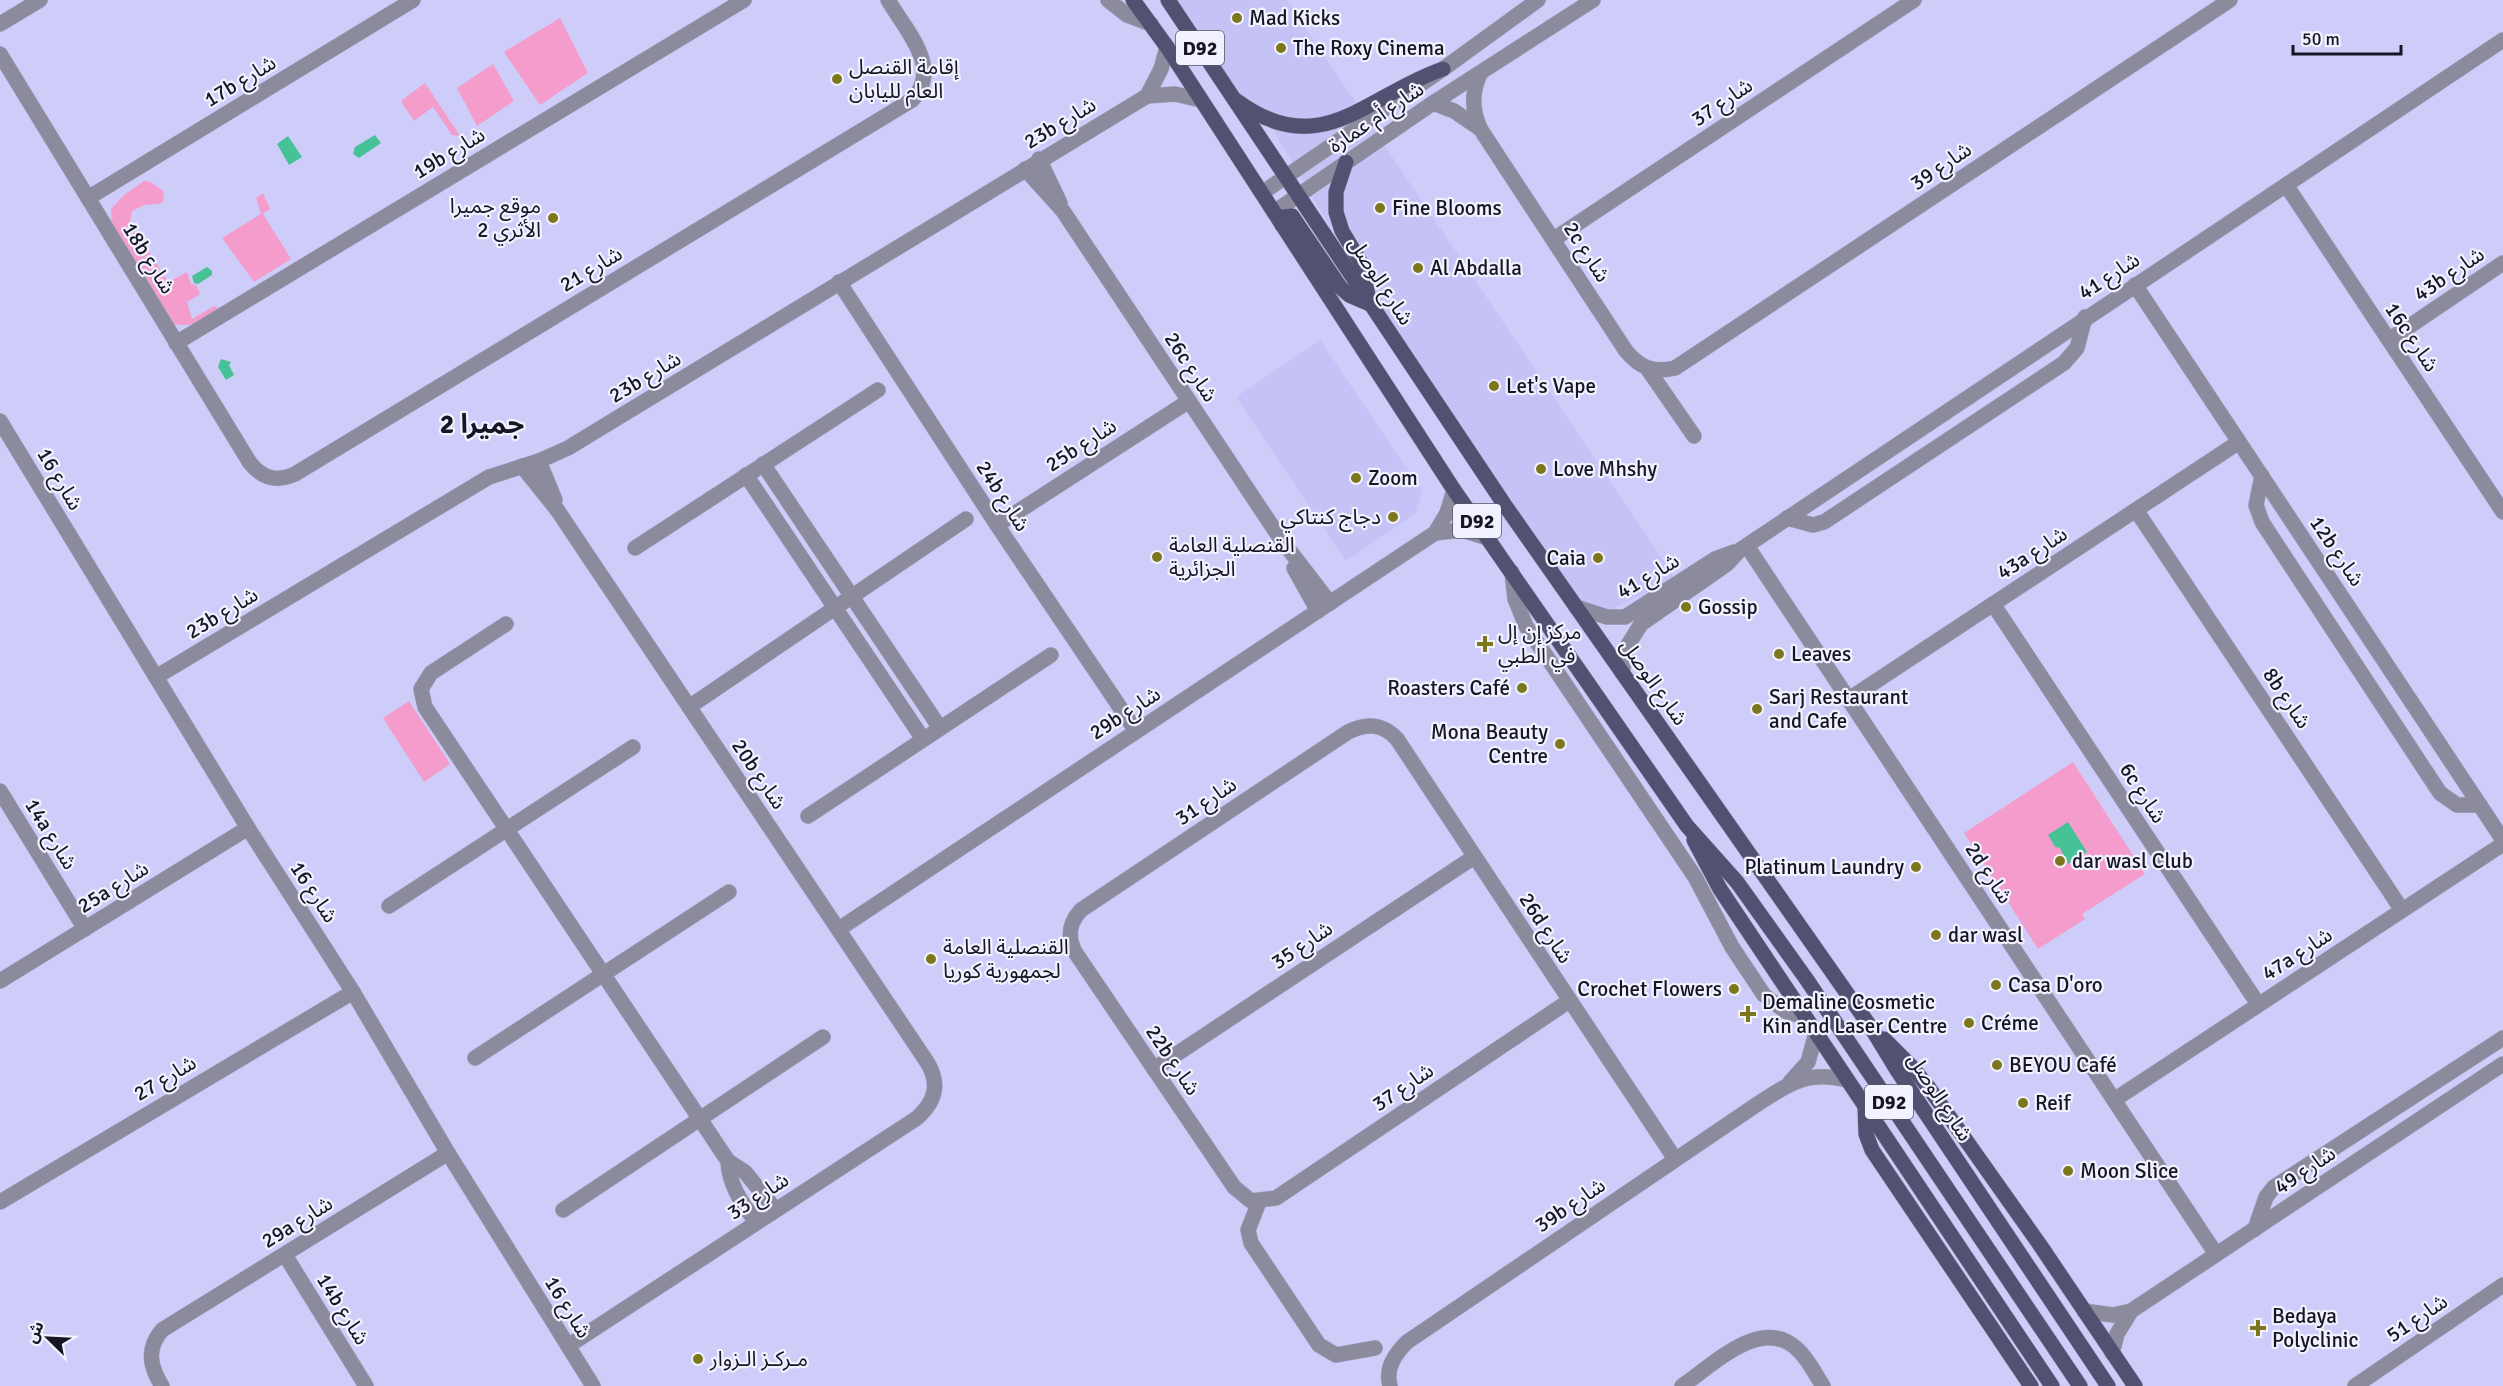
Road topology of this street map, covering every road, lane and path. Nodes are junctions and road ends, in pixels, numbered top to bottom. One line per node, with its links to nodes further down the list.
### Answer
1 (40, 0): 12 (street)
2 (413, 0): 31 (street, 17b شارع)
3 (744, 0): 41 (street, 19b شارع)
4 (888, 0): 53 (street, شارع 21)
5 (1108, 0): 13 (street)
6 (1134, 0): 13 (main road, D92)
7 (1168, 0): 20 (main road, شارع الوصل / D92)
8 (1539, 0): 17 (street, شارع أم عمارة)
9 (1593, 0): 18 (street, شارع أم عمارة)
10 (1914, 0): 34 (street, شارع 37)
11 (2230, 0): 42 (street, شارع 39)
12 (0, 24)
13 (1151, 24): 15 (main road, D92)
14 (2503, 40): 28 (street, شارع 41)
15 (1167, 47): 19 (street); 21 (main road, D92)
16 (0, 54): 31 (street, 18b شارع)
17 (1443, 69): 20 (main road); 27 (street, شارع أم عمارة)
18 (1480, 74): 22 (street, شارع أم عمارة); 23 (street, 2c شارع)
19 (1148, 96): 21 (street, 23b شارع); 24 (street, 23b شارع)
20 (1231, 96): 27 (main road, شارع الوصل / D92)
21 (1201, 100): 29 (main road, D92)
22 (1433, 104): 23 (street, 2c شارع); 25 (street, شارع أم عمارة)
23 (1481, 130): 34 (street, 2c شارع)
24 (1039, 159): 26 (street, 23b شارع); 32 (street, 26c شارع)
25 (1346, 162): 30 (street, شارع أم عمارة); 38 (main road)
26 (1025, 169): 32 (street, 26c شارع); 36 (street, 23b شارع)
27 (1287, 176): 29 (street, شارع أم عمارة); 30 (main road, شارع الوصل / D92)
28 (2286, 185): 37 (street, شارع 41); 40 (street, 16c شارع)
29 (1262, 193): 33 (main road, D92)
30 (1299, 194): 33 (street, شارع أم عمارة); 38 (main road, شارع الوصل / D92)
31 (88, 198): 41 (street, 18b شارع)
32 (1062, 211): 44 (street, 26c شارع)
33 (1278, 218): 38 (main road); 54 (main road, D92)
34 (1554, 239): 42 (street, 2c شارع)
35 (2503, 263): 40 (street, 43b شارع)
36 (839, 282): 48 (street, 23b شارع); 60 (street, 24b شارع)
37 (2135, 285): 39 (street, شارع 41); 47 (street, 12b شارع)
38 (1370, 304): 69 (main road, شارع الوصل / D92)
39 (2085, 317): 58 (street, شارع 41); 58 (street)
40 (2389, 340): 57 (street, 16c شارع)
41 (176, 343): 53 (street, 18b شارع)
42 (1647, 368): 46 (street, 2c شارع)
43 (878, 390): 49 (street)
44 (1188, 401): 60 (street, 25b شارع); 68 (street, 26c شارع)
45 (0, 421): 74 (street, شارع 16)
46 (1694, 436)
47 (2239, 442): 52 (street, 12b شارع); 56 (street, 43a شارع)
48 (539, 461): 50 (street, 23b شارع); 55 (street, 20b شارع)
49 (763, 464): 51 (street); 66 (street)
50 (522, 466): 55 (street, 20b شارع); 74 (street, 23b شارع)
51 (746, 475): 63 (street); 70 (street)
52 (2262, 476): 83 (street, 12b شارع); 83 (street)
53 (268, 478)
54 (1454, 490): 61 (street, 29b شارع); 62 (main road, D92)
55 (557, 509): 76 (street, 20b شارع)
56 (2136, 510): 67 (street, 43a شارع); 92 (street, 8b شارع)
57 (2503, 512)
58 (1786, 518): 64 (street, شارع 41)
59 (966, 519): 66 (street)
60 (997, 525): 79 (street, 24b شارع)
61 (1435, 533): 62 (street, 29b شارع); 68 (street, 29b شارع)
62 (1488, 538): 65 (main road, D92)
63 (635, 548)
64 (1743, 548): 69 (street, شارع 41); 73 (street, شارع 41); 75 (street, 2d شارع)
65 (1512, 572): 85 (main road, D92); 101 (street)
66 (850, 597): 70 (street); 78 (street)
67 (1994, 604): 75 (street, 43a شارع); 100 (street, 6c شارع)
68 (1324, 607): 79 (street, 29b شارع)
69 (1576, 607): 73 (main road, شارع الوصل / D92)
70 (833, 608): 76 (street); 80 (street)
71 (506, 624): 87 (street)
72 (1051, 655): 78 (street)
73 (1622, 673): 102 (main road, شارع الوصل / D92)
74 (156, 677): 86 (street, شارع 16)
75 (1849, 699): 112 (street, 2d شارع)
76 (689, 707): 95 (street, 20b شارع)
77 (1376, 725): 89 (street, 26d شارع); 93 (street, شارع 31)
78 (940, 728): 80 (street)
79 (1136, 731): 95 (street, 29b شارع)
80 (923, 740): 84 (street)
81 (633, 747): 87 (street)
82 (0, 791): 94 (street, 14a شارع)
83 (2480, 805): 88 (street, 12b شارع)
84 (808, 816)
85 (1687, 826): 101 (main road, D92); 140 (main road, D92)
86 (249, 828): 94 (street, 25a شارع); 98 (street, شارع 16)
87 (507, 828): 91 (street); 96 (street)
88 (2503, 842): 92 (street, 47a شارع)
89 (1474, 857): 99 (street, 26d شارع); 109 (street, شارع 35)
90 (729, 892): 96 (street)
91 (389, 906)
92 (2402, 910): 100 (street, 47a شارع)
93 (1070, 927): 109 (street, 22b شارع)
94 (85, 929): 97 (street, 25a شارع)
95 (839, 929): 107 (street, 20b شارع)
96 (602, 974): 106 (street); 114 (street)
97 (0, 981)
98 (353, 992): 115 (street, شارع 16); 118 (street, شارع 27)
99 (1569, 1001): 116 (street, 26d شارع); 119 (street, شارع 37)
100 (2258, 1005): 112 (street, 47a شارع)
101 (1804, 1017): 103 (main road, D92)
102 (1872, 1029): 127 (main road); 141 (main road, شارع الوصل / D92)
103 (1816, 1033): 110 (main road, D92); 111 (street, 39b شارع)
104 (822, 1037): 114 (street)
105 (2503, 1038): 123 (street)
106 (475, 1058)
107 (927, 1062): 120 (street, شارع 33)
108 (2503, 1064): 123 (street, شارع 49)
109 (1154, 1069): 119 (street, 22b شارع)
110 (1847, 1080): 111 (street, 39b شارع); 113 (main road, D92)
111 (1786, 1086): 116 (street, 39b شارع)
112 (2114, 1100): 124 (street, 2d شارع)
113 (1865, 1106): 138 (main road); 139 (main road, D92)
114 (699, 1119): 117 (street); 121 (street)
115 (448, 1153): 125 (street, 29a شارع); 129 (street, شارع 16)
116 (1675, 1159): 135 (street, 39b شارع)
117 (728, 1161): 120 (street); 122 (street)
118 (0, 1202)
119 (1259, 1202): 130 (street)
120 (775, 1209): 122 (street, شارع 33)
121 (563, 1210)
122 (756, 1222): 129 (street, شارع 33)
123 (2255, 1229): 124 (street, شارع 49)
124 (2216, 1254): 128 (street, شارع 49)
125 (285, 1255): 132 (street, 29a شارع); 133 (street, 14b شارع)
126 (2503, 1285): 143 (street, شارع 51)
127 (2084, 1311): 128 (street, شارع 49); 131 (main road)
128 (2131, 1311): 131 (street, شارع 49)
129 (568, 1346): 134 (street, شارع 16)
130 (1375, 1348)
131 (2112, 1353): 142 (main road)
132 (162, 1386)
133 (366, 1386)
134 (592, 1386)
135 (1390, 1386)
136 (1682, 1386): 137 (street)
137 (1824, 1386)
138 (2031, 1386)
139 (2052, 1386)
140 (2080, 1386)
141 (2108, 1386)
142 (2135, 1386)
143 (2355, 1386)

